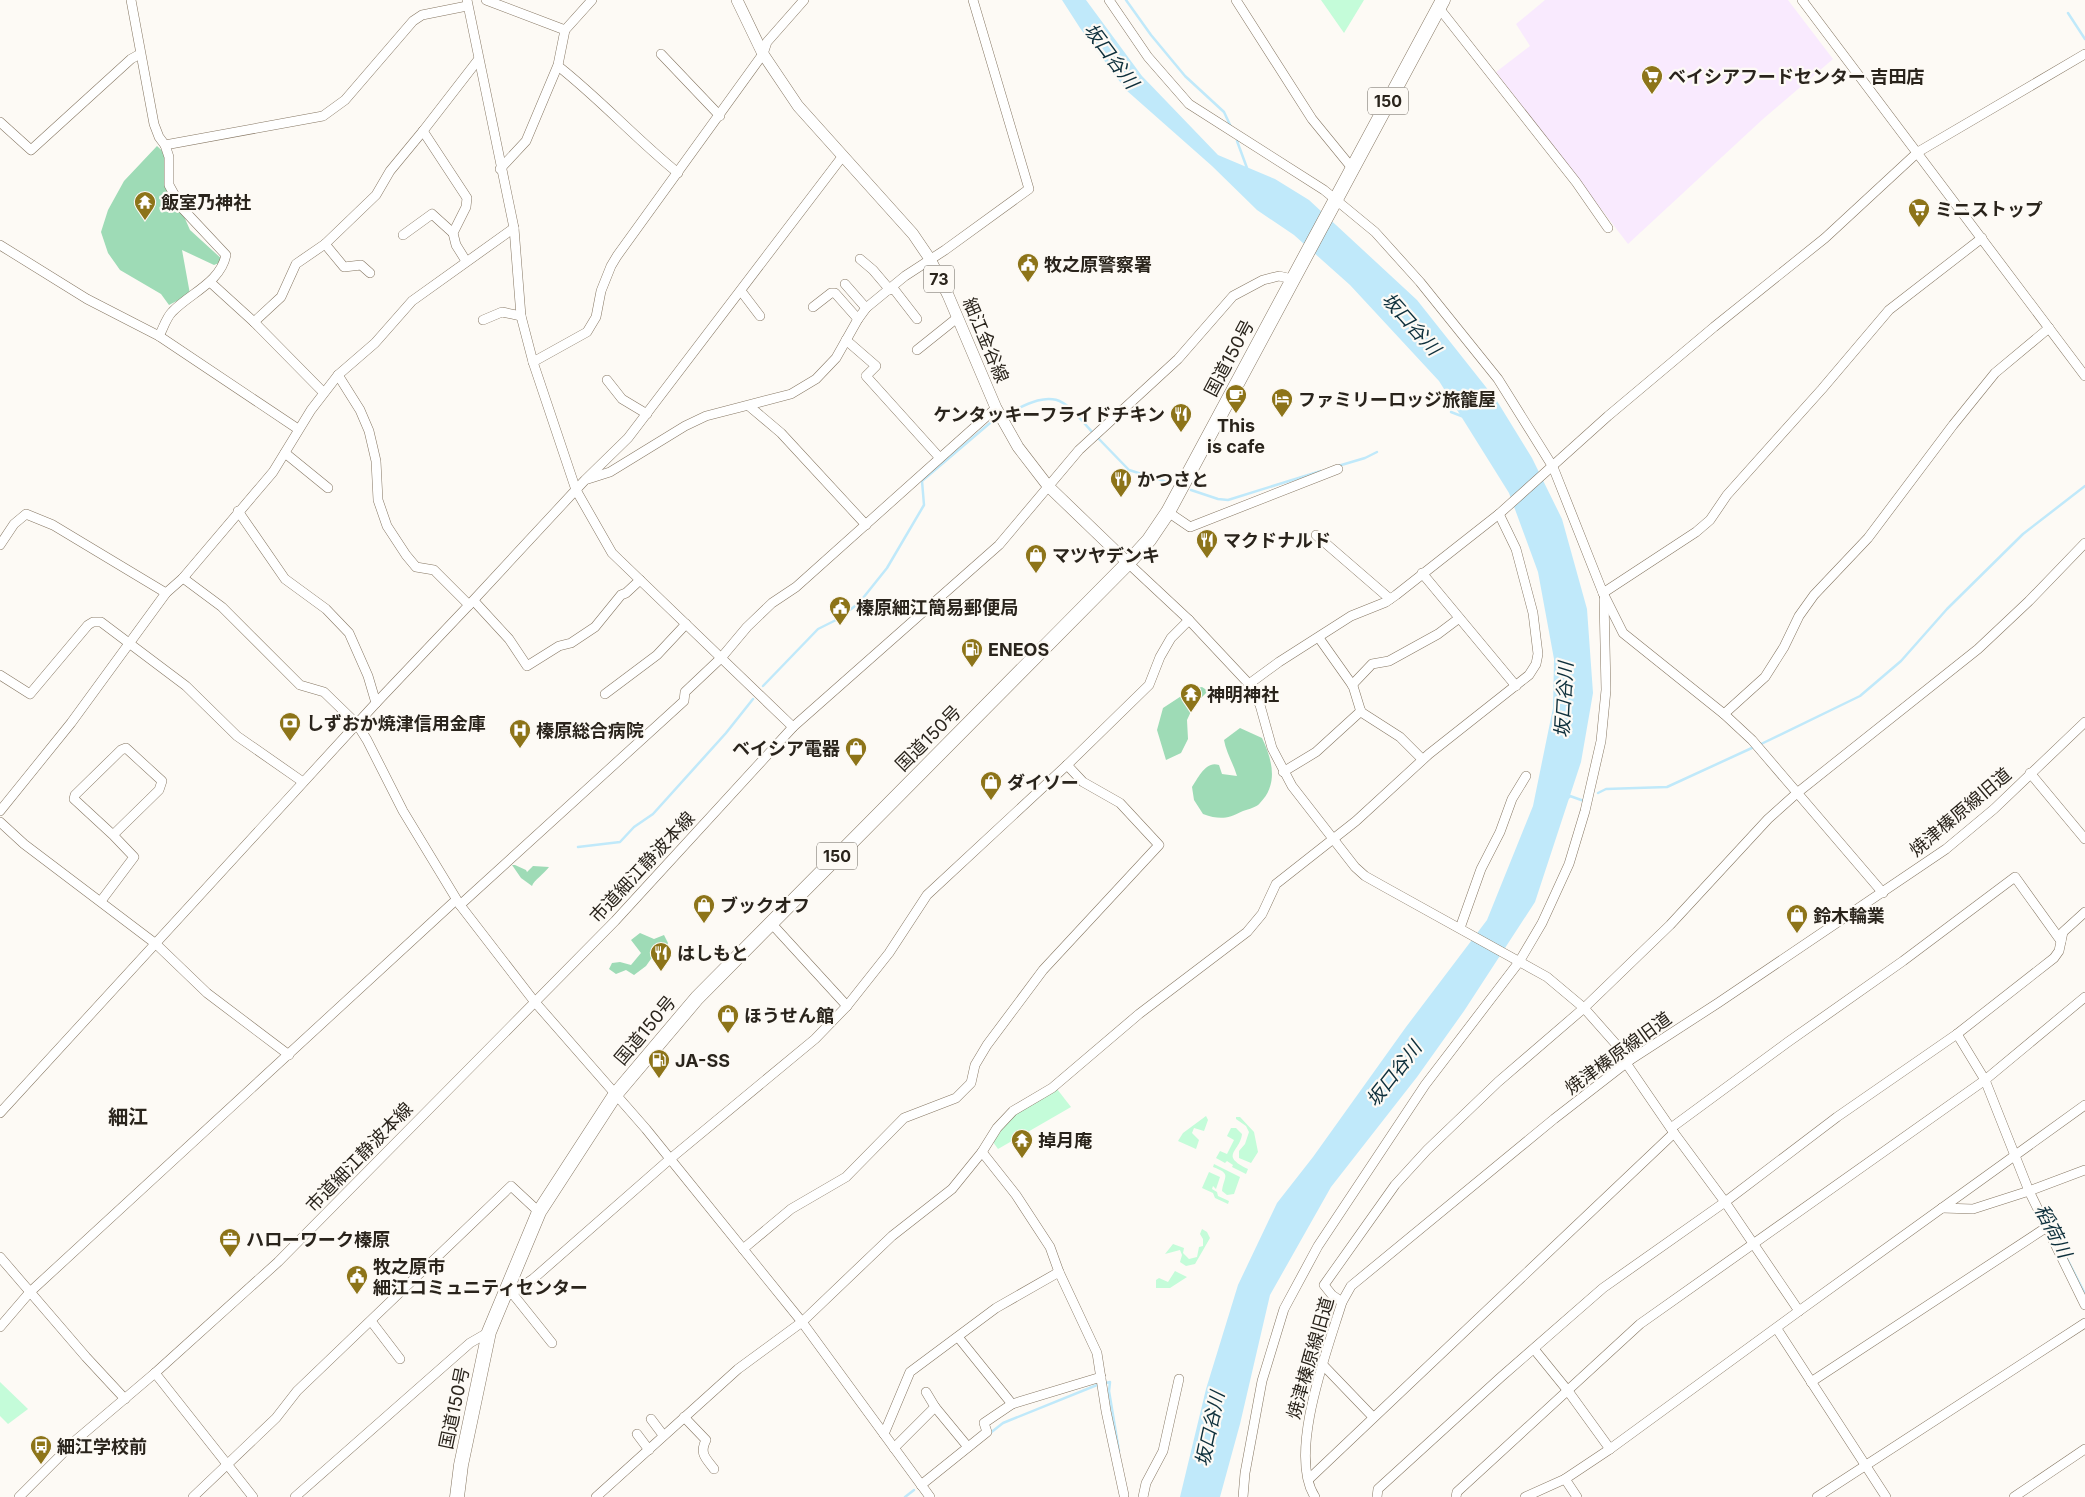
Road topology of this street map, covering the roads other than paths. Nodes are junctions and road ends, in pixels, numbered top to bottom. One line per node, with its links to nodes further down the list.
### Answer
1 (130, 0): 13 (street)
2 (486, 0): 12 (street)
3 (592, 0): 12 (street)
4 (737, 0): 15 (main road, 細江金谷線 / 73)
5 (804, 0): 15 (street)
6 (973, 0): 37 (street)
7 (1109, 0): 28 (street)
8 (1236, 0): 25 (street)
9 (1802, 0): 23 (street)
10 (467, 3): 17 (street); 22 (street)
11 (1441, 4): 25 (highway, 国道150号 / 150); 30 (street)
12 (565, 30): 18 (street)
13 (140, 54): 20 (street); 22 (street)
14 (661, 54): 19 (street)
15 (763, 54): 19 (street); 24 (main road, 細江金谷線 / 73)
16 (2085, 54): 23 (street)
17 (478, 60): 21 (street); 26 (street)
18 (558, 66): 26 (street); 27 (street)
19 (720, 116): 27 (street)
20 (0, 122)
21 (423, 131): 31 (street); 34 (street)
22 (166, 144): 41 (street)
23 (1918, 152): 33 (street); 70 (street)
24 (842, 158): 37 (main road, 細江金谷線 / 73); 44 (street)
25 (1352, 168): 28 (highway, 国道150号 / 150)
26 (500, 169): 29 (street)
27 (678, 174): 58 (street)
28 (1335, 200): 40 (highway, 国道150号 / 150); 70 (street)
29 (514, 228): 38 (street); 47 (street)
30 (1608, 228)
31 (453, 232): 32 (street); 38 (street)
32 (403, 235)
33 (1982, 238): 54 (street); 87 (street)
34 (325, 244): 39 (street); 53 (street)
35 (0, 245): 55 (street)
36 (860, 259): 43 (street)
37 (930, 259): 43 (street); 49 (main road, 細江金谷線 / 73)
38 (466, 261): 59 (street)
39 (370, 273)
40 (1292, 279): 72 (street, 市道細江静波本線); 76 (highway, 国道150号 / 150)
41 (210, 282): 53 (street); 55 (street)
42 (845, 284): 46 (street)
43 (891, 289): 46 (street); 51 (street)
44 (741, 290): 48 (street); 65 (street)
45 (813, 307): 50 (street)
46 (866, 308): 50 (street)
47 (522, 316): 52 (street); 58 (street)
48 (760, 316)
49 (957, 318): 57 (street); 64 (main road, 細江金谷線 / 73)
50 (858, 319): 56 (street)
51 (917, 319)
52 (483, 320)
53 (254, 322): 62 (street)
54 (2049, 328): 60 (street); 103 (street)
55 (159, 336): 66 (street)
56 (846, 340): 63 (street); 68 (street)
57 (917, 350)
58 (533, 362): 74 (street)
59 (338, 375): 62 (street); 89 (street)
60 (2085, 376)
61 (607, 380): 65 (street)
62 (323, 392): 66 (street)
63 (749, 406): 71 (street); 78 (street)
64 (996, 408): 68 (street); 72 (main road, 細江金谷線 / 73)
65 (647, 414): 71 (street)
66 (298, 429): 67 (street)
67 (285, 453): 73 (street); 75 (street)
68 (939, 458): 78 (street)
69 (1338, 469): 76 (street)
70 (1550, 469): 77 (street); 87 (street)
71 (585, 480): 74 (street)
72 (1048, 486): 82 (main road, 細江金谷線 / 73); 106 (street, 市道細江静波本線)
73 (328, 488)
74 (576, 490): 85 (street); 89 (street)
75 (238, 511): 84 (street); 101 (street)
76 (1168, 512): 82 (highway, 国道150号 / 150)
77 (1499, 514): 83 (street); 99 (street)
78 (866, 525): 95 (street)
79 (1316, 535): 88 (street)
80 (2085, 543): 113 (street)
81 (0, 544): 86 (street)
82 (1128, 564): 91 (street); 123 (highway, 国道150号 / 150)
83 (1422, 573): 88 (street); 90 (street)
84 (184, 578): 86 (street); 105 (street)
85 (640, 580): 89 (street); 92 (street)
86 (166, 593): 94 (street)
87 (1603, 593): 103 (street); 127 (street)
88 (1390, 599): 93 (street)
89 (472, 603): 101 (street)
90 (1458, 618): 98 (street); 99 (street)
91 (1188, 620): 97 (street); 108 (street)
92 (686, 624): 95 (street); 100 (street)
93 (1319, 638): 97 (street); 98 (street)
94 (130, 644): 96 (street); 112 (street); 114 (street)
95 (721, 658): 106 (street); 121 (street)
96 (0, 675)
97 (1249, 684): 109 (street)
98 (1352, 685): 102 (street)
99 (1516, 686): 107 (street)
100 (605, 694)
101 (376, 703): 105 (street)
102 (1361, 711): 107 (street); 109 (street)
103 (1724, 714): 113 (street)
104 (2085, 722): 110 (street, 焼津榛原線旧道)
105 (356, 724): 112 (street); 121 (street)
106 (793, 727): 129 (street, 市道細江静波本線)
107 (1422, 759): 118 (street)
108 (1067, 765): 130 (street); 150 (street)
109 (1283, 772): 118 (street)
110 (2030, 773): 117 (street); 119 (street, 焼津榛原線旧道)
111 (1526, 776): 124 (street)
112 (303, 782): 126 (street)
113 (1797, 793): 119 (street); 131 (street)
114 (0, 811)
115 (0, 822): 120 (street)
116 (113, 835): 116 (street); 120 (street)
117 (2085, 838)
118 (1334, 839): 124 (street); 140 (street)
119 (1883, 893): 134 (street, 焼津榛原線旧道)
120 (101, 901): 126 (street)
121 (458, 903): 129 (street); 133 (street)
122 (2085, 912): 125 (street)
123 (771, 923): 130 (street); 136 (highway, 国道150号 / 150)
124 (1462, 929): 127 (street)
125 (2061, 941): 132 (street); 139 (street)
126 (156, 944): 133 (street); 138 (street)
127 (1519, 962): 131 (street); 204 (street)
128 (2085, 997): 135 (street)
129 (534, 1001): 136 (street); 169 (street, 市道細江静波本線)
130 (847, 1006): 142 (street)
131 (1584, 1008): 134 (street); 155 (street)
132 (1956, 1034): 135 (street); 145 (street)
133 (288, 1055): 153 (street)
134 (1628, 1061): 139 (street); 155 (street, 焼津榛原線旧道)
135 (1985, 1080): 141 (street); 149 (street)
136 (615, 1095): 142 (street); 147 (highway, 国道150号 / 150)
137 (2085, 1105): 141 (street)
138 (0, 1113)
139 (1672, 1131): 145 (street); 179 (street)
140 (982, 1152): 152 (street); 159 (street)
141 (2015, 1155): 144 (street); 146 (street)
142 (670, 1159): 150 (street); 154 (street)
143 (2085, 1170): 144 (street)
144 (2029, 1192): 146 (street); 148 (street)
145 (1725, 1202): 149 (street); 166 (street)
146 (1942, 1208): 157 (street)
147 (540, 1212): 154 (highway, 国道150号 / 150); 158 (street)
148 (2047, 1227): 156 (street); 172 (street)
149 (1753, 1243): 157 (street); 173 (street)
150 (743, 1249): 159 (street)
151 (0, 1257): 153 (street)
152 (1059, 1272): 164 (street); 170 (street)
153 (30, 1292): 161 (street); 175 (street)
154 (508, 1296): 163 (highway, 国道150号 / 150); 165 (street)
155 (1342, 1302): 168 (street, 焼津榛原線旧道)
156 (2085, 1306)
157 (1799, 1311): 162 (street)
158 (371, 1321): 167 (street); 190 (street)
159 (802, 1322): 178 (street); 182 (street)
160 (2085, 1323): 189 (street)
161 (0, 1327)
162 (1777, 1329): 172 (street); 186 (street)
163 (490, 1332): 199 (street); 200 (highway, 国道150号 / 150)
164 (958, 1337): 176 (street); 182 (street)
165 (552, 1343)
166 (1534, 1349): 173 (street); 206 (street)
167 (400, 1359)
168 (1323, 1364): 179 (street); 192 (street, 焼津榛原線旧道)
169 (154, 1373): 175 (street, 市道細江静波本線); 190 (street)
170 (1101, 1377): 176 (street); 195 (street)
171 (1179, 1379): 203 (street)
172 (1812, 1382): 189 (street)
173 (1568, 1391): 186 (street); 207 (street)
174 (926, 1392): 177 (street)
175 (125, 1399): 196 (street, 市道細江静波本線)
176 (1012, 1404): 184 (street)
177 (935, 1407): 184 (street); 185 (street)
178 (684, 1417): 183 (street); 191 (street)
179 (1373, 1418): 192 (street)
180 (651, 1419): 183 (street)
181 (638, 1434): 187 (street)
182 (884, 1434): 185 (street)
183 (663, 1436): 187 (street)
184 (968, 1447): 194 (street)
185 (894, 1448): 194 (street)
186 (1610, 1449): 193 (street)
187 (649, 1450): 201 (street)
188 (2085, 1450): 212 (street)
189 (1866, 1465): 210 (street); 211 (street)
190 (227, 1466): 197 (street); 198 (street)
191 (714, 1470)
192 (1309, 1479): 205 (street, 焼津榛原線旧道)
193 (1565, 1479): 208 (street); 209 (street)
194 (921, 1485): 202 (street)
195 (1124, 1495)
196 (20, 1497)
197 (193, 1497)
198 (253, 1497)
199 (295, 1497)
200 (457, 1497)
201 (596, 1497)
202 (930, 1497)
203 (1143, 1497)
204 (1243, 1497)
205 (1315, 1497)
206 (1377, 1497)
207 (1456, 1497)
208 (1524, 1497)
209 (1577, 1497)
210 (1818, 1497)
211 (1886, 1497)
212 (2014, 1497)

